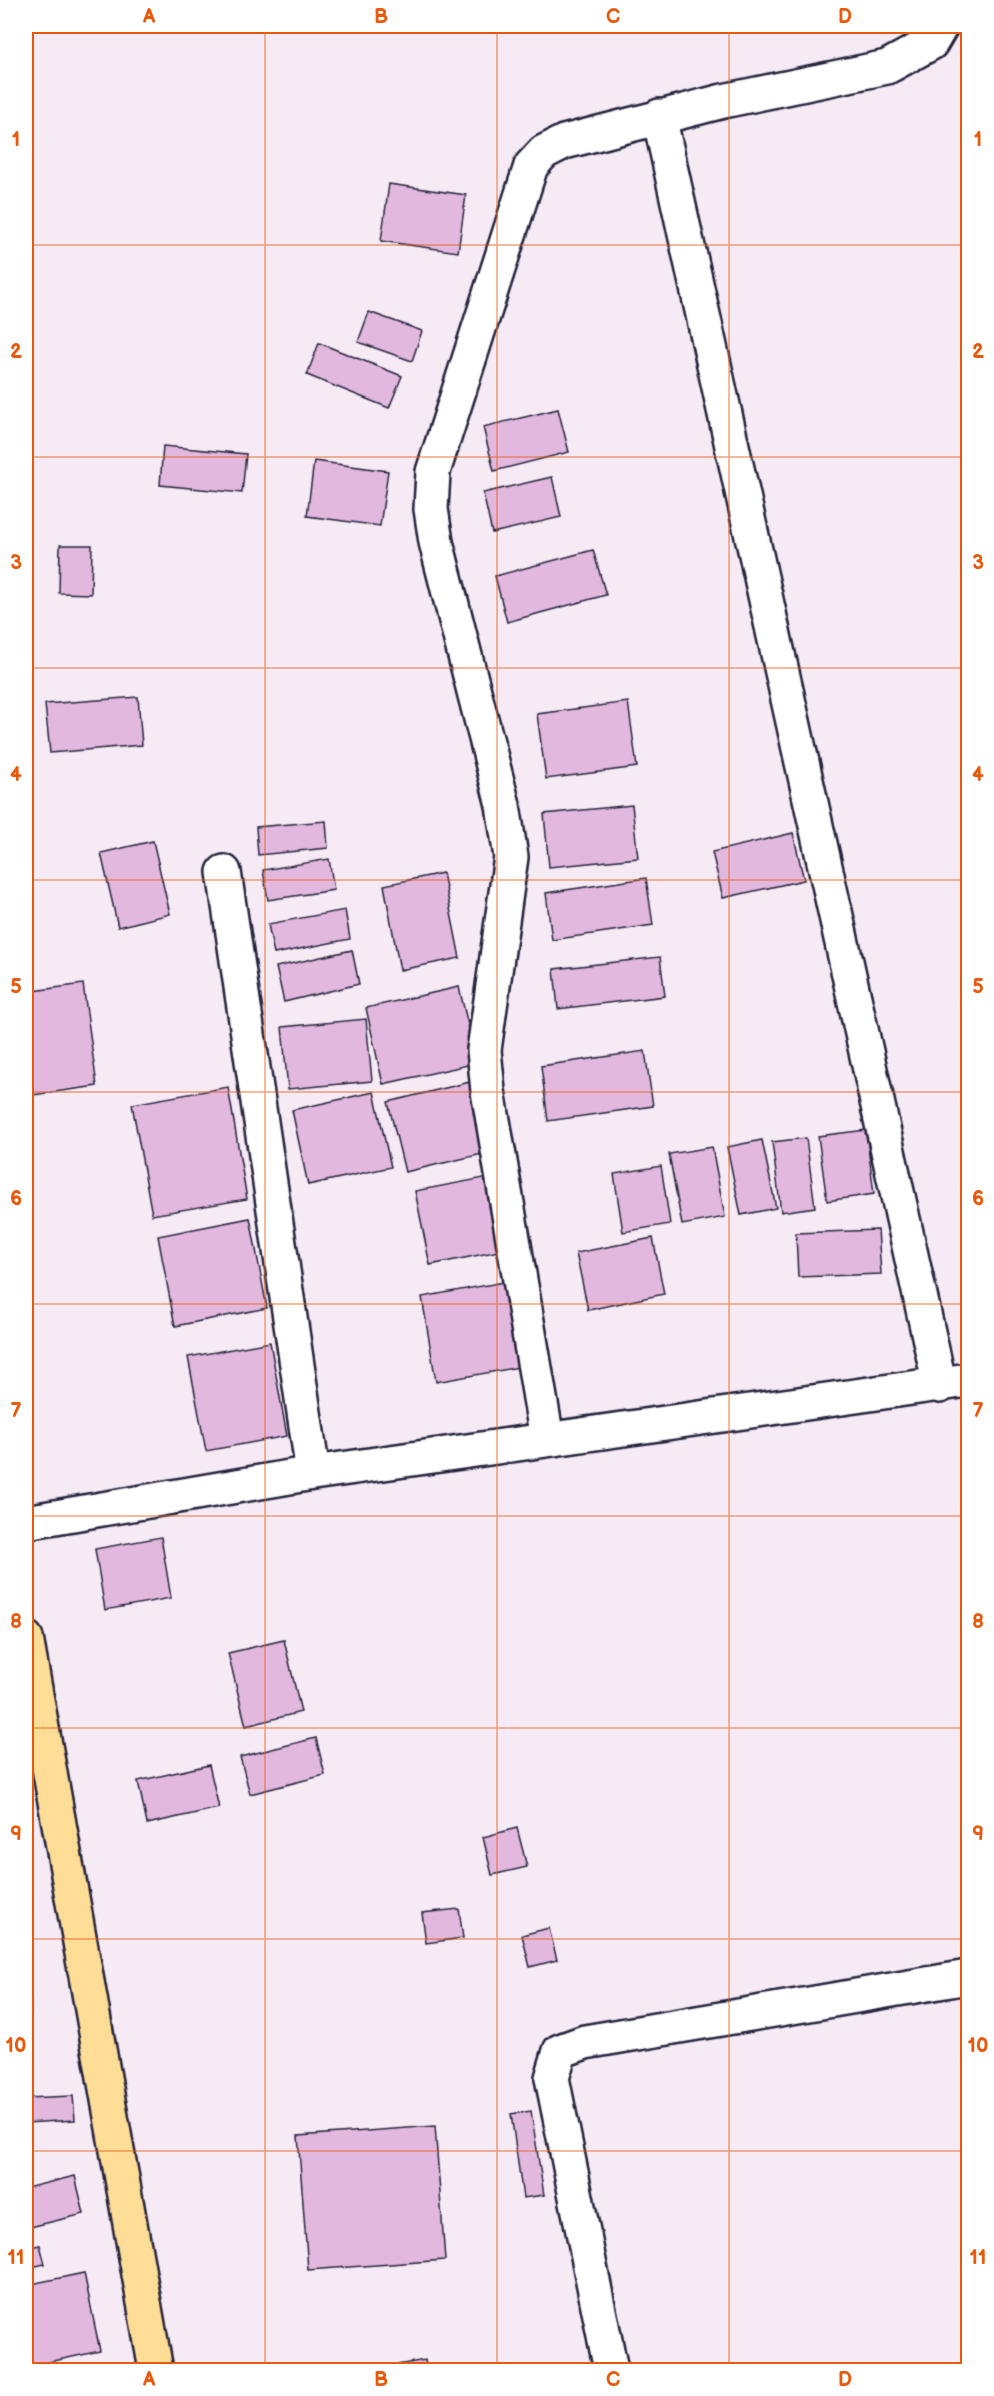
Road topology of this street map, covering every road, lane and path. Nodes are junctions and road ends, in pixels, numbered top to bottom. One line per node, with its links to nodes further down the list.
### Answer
1 (941, 26): 2 (street)
2 (659, 116): 4 (street); 5 (street)
3 (224, 872): 6 (street)
4 (954, 1383): 5 (street)
5 (547, 1439): 6 (street)
6 (313, 1473): 7 (street)
7 (26, 1522)
8 (26, 1638): 10 (main road)
9 (969, 1977): 11 (street)
10 (156, 2370)
11 (610, 2370)

